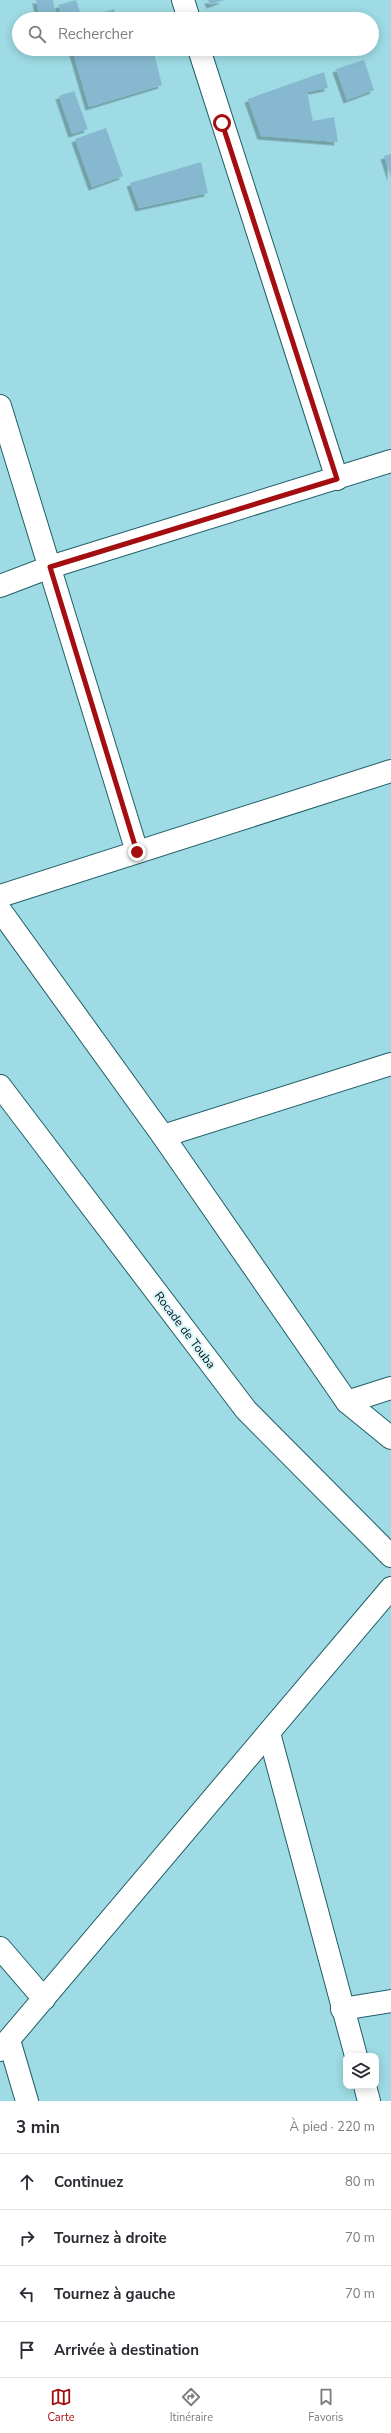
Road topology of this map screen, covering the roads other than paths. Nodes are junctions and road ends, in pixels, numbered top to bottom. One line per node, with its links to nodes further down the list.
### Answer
1 (183, 0): 2 (street)
2 (187, 12)
3 (200, 56): 6 (street)
4 (0, 406): 7 (street)
5 (391, 461): 6 (street)
6 (337, 479): 7 (street)
7 (50, 567): 8 (street); 10 (street)
8 (0, 586)
9 (391, 771): 10 (street)
10 (137, 852): 11 (street)
11 (0, 896)
12 (0, 910): 15 (street)
13 (391, 1064): 15 (street)
14 (1, 1089): 19 (street, Rocade de Touba)
15 (163, 1136): 17 (street)
16 (391, 1388): 17 (street)
17 (347, 1402): 18 (street)
18 (391, 1438)
19 (391, 1556)
20 (391, 1588): 21 (street)
21 (268, 1733): 23 (street); 25 (street)
22 (0, 1948): 23 (street)
23 (44, 1999): 26 (street)
24 (391, 2001): 25 (street)
25 (342, 2009): 27 (street)
26 (5, 2045): 29 (street)
27 (355, 2053)
28 (366, 2089): 30 (street)
29 (27, 2101)
30 (370, 2101)

